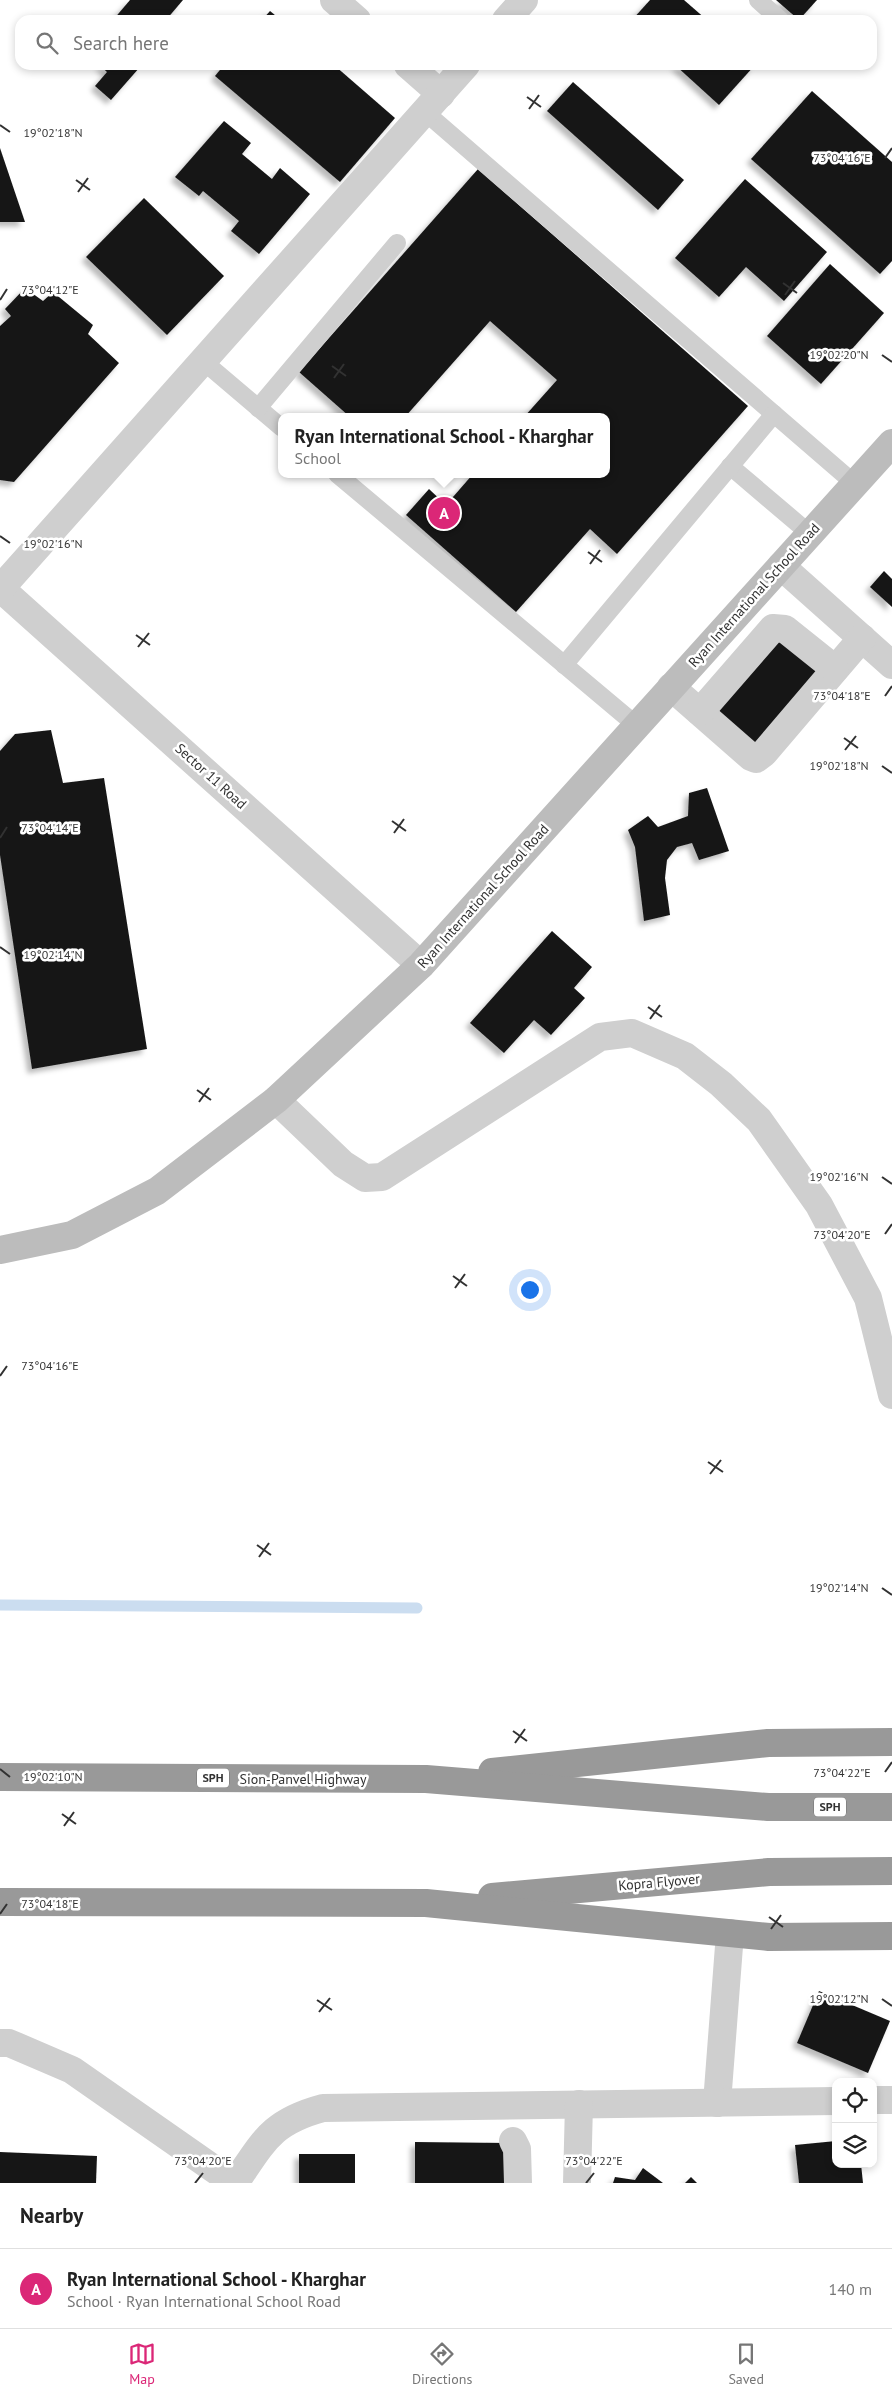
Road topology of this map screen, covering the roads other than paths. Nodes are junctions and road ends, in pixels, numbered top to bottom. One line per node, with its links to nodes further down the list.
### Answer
1 (334, 0): 4 (street)
2 (524, 0): 5 (street)
3 (758, 0): 6 (lane)
4 (351, 15)
5 (510, 15)
6 (774, 15)
7 (411, 70): 9 (street)
8 (462, 70): 9 (street)
9 (433, 103): 11 (street); 13 (lane)
10 (397, 243): 12 (lane)
11 (203, 361): 12 (lane); 21 (street)
12 (258, 408): 14 (lane)
13 (774, 414): 16 (lane); 18 (lane)
14 (278, 425)
15 (892, 443): 18 (street, Ryan International School Road)
16 (730, 466): 19 (lane); 23 (lane)
17 (342, 478): 23 (lane)
18 (855, 484): 19 (street, Ryan International School Road)
19 (810, 534): 20 (street, Ryan International School Road)
20 (781, 566): 22 (street); 26 (street, Ryan International School Road)
21 (0, 588): 29 (street, Sector 11 Road)
22 (862, 638): 24 (street); 25 (street)
23 (564, 665): 28 (lane)
24 (892, 665)
25 (835, 669): 27 (street); 27 (street)
26 (671, 687): 27 (street); 28 (street, Ryan International School Road)
27 (700, 712)
28 (636, 725): 29 (street, Ryan International School Road)
29 (421, 965): 30 (street, Ryan International School Road)
30 (276, 1100): 31 (street, Ryan International School Road); 32 (street)
31 (0, 1250)
32 (892, 1394)
33 (892, 1742): 35 (highway)
34 (0, 1777): 35 (highway, Sion-Panvel Highway / SPH)
35 (426, 1779): 36 (highway, SPH)
36 (892, 1806)
37 (892, 1871): 39 (highway, Kopra Flyover)
38 (0, 1902): 39 (highway)
39 (426, 1903): 40 (highway)
40 (730, 1933): 41 (highway); 46 (street)
41 (892, 1936)
42 (0, 2043): 49 (street)
43 (877, 2100): 44 (street)
44 (892, 2100)
45 (832, 2101): 46 (street)
46 (717, 2102): 47 (street)
47 (579, 2104): 49 (street); 51 (street)
48 (513, 2141): 50 (street)
49 (234, 2183)
50 (518, 2183)
51 (577, 2183)

